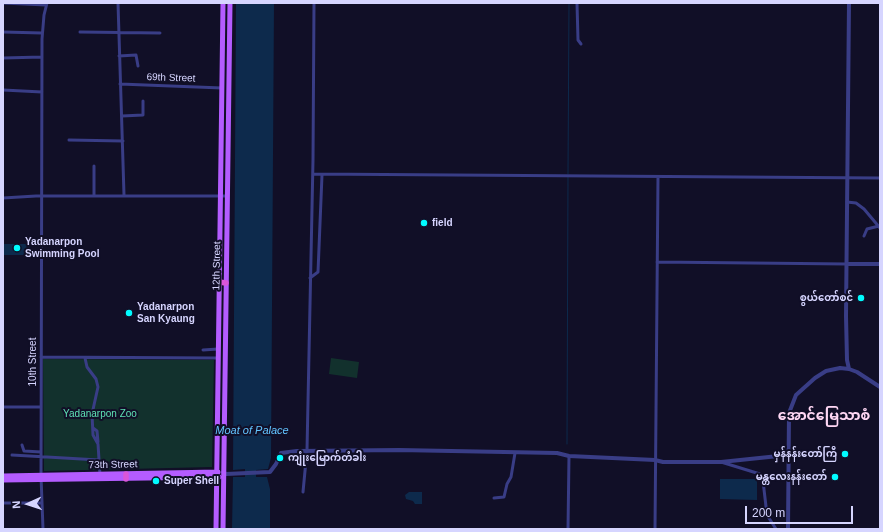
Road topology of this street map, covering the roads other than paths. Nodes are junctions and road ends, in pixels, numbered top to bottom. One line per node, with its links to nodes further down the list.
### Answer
1 (118, 3): 11 (street)
2 (223, 3): 20 (main road, 12th Street)
3 (230, 3): 36 (main road, 12th Street)
4 (314, 3): 28 (street)
5 (577, 3): 14 (street)
6 (849, 3): 31 (street)
7 (3, 4): 8 (street)
8 (47, 4): 12 (street, 10th Street)
9 (3, 32): 12 (street)
10 (80, 32): 11 (street)
11 (119, 32): 13 (street); 15 (street)
12 (42, 33): 16 (street, 10th Street)
13 (160, 34)
14 (581, 44)
15 (119, 56): 18 (street); 19 (street)
16 (42, 57): 17 (street); 22 (street, 10th Street)
17 (3, 58)
18 (138, 66)
19 (120, 84): 20 (street, 69th Street); 24 (street)
20 (222, 88): 36 (main road, 12th Street)
21 (3, 90): 22 (street)
22 (42, 92): 34 (street, 10th Street)
23 (143, 100): 24 (street)
24 (122, 116): 26 (street)
25 (69, 140): 26 (street)
26 (123, 142): 33 (street)
27 (94, 166): 35 (street)
28 (313, 174): 29 (street); 41 (street)
29 (322, 174): 30 (street); 42 (street)
30 (658, 176): 31 (street); 43 (street)
31 (847, 178): 32 (street); 38 (street)
32 (880, 178)
33 (124, 195): 35 (street); 36 (street)
34 (41, 196): 35 (street); 37 (street); 50 (street, 10th Street)
35 (94, 196)
36 (224, 196): 47 (main road, 12th Street)
37 (3, 198)
38 (847, 202): 39 (street); 44 (street)
39 (880, 227): 40 (street)
40 (864, 236)
41 (310, 238): 42 (street); 46 (street)
42 (319, 238): 46 (street)
43 (657, 262): 44 (street); 68 (street)
44 (846, 264): 45 (street); 53 (street)
45 (880, 264)
46 (310, 278): 60 (street)
47 (222, 282): 48 (main road, 12th Street); 70 (main road, 12th Street)
48 (218, 349): 49 (street); 52 (main road, 12th Street)
49 (203, 350)
50 (42, 357): 51 (street); 58 (street, 10th Street)
51 (85, 358): 52 (street); 67 (street)
52 (218, 358): 71 (main road, 12th Street)
53 (847, 360): 54 (street); 55 (street)
54 (840, 368): 55 (street); 64 (street)
55 (849, 368): 56 (street)
56 (880, 386)
57 (3, 407): 58 (street)
58 (41, 407): 61 (street, 10th Street)
59 (22, 445): 61 (street)
60 (307, 450): 62 (street); 70 (street); 76 (street)
61 (41, 452): 65 (street, 10th Street)
62 (515, 453): 66 (street); 77 (street)
63 (12, 455): 65 (street)
64 (788, 455): 69 (street); 86 (street)
65 (41, 456): 67 (street); 74 (street, 10th Street)
66 (569, 456): 68 (street); 83 (street)
67 (99, 460): 73 (street)
68 (655, 460): 69 (street); 84 (street)
69 (721, 462): 85 (street)
70 (224, 474): 71 (main road, 73th Street); 82 (main road, 12th Street)
71 (216, 475): 73 (main road, 73th Street); 81 (main road, 12th Street)
72 (3, 476): 74 (main road, 73th Street)
73 (100, 476): 74 (main road, 73th Street)
74 (41, 478): 75 (main road, 73th Street); 78 (street, 10th Street)
75 (3, 480)
76 (303, 492)
77 (494, 498)
78 (41, 499): 79 (street); 80 (street, 10th Street)
79 (3, 503)
80 (42, 527)
81 (216, 529)
82 (223, 529)
83 (568, 529)
84 (655, 529)
85 (776, 529)
86 (788, 529)

